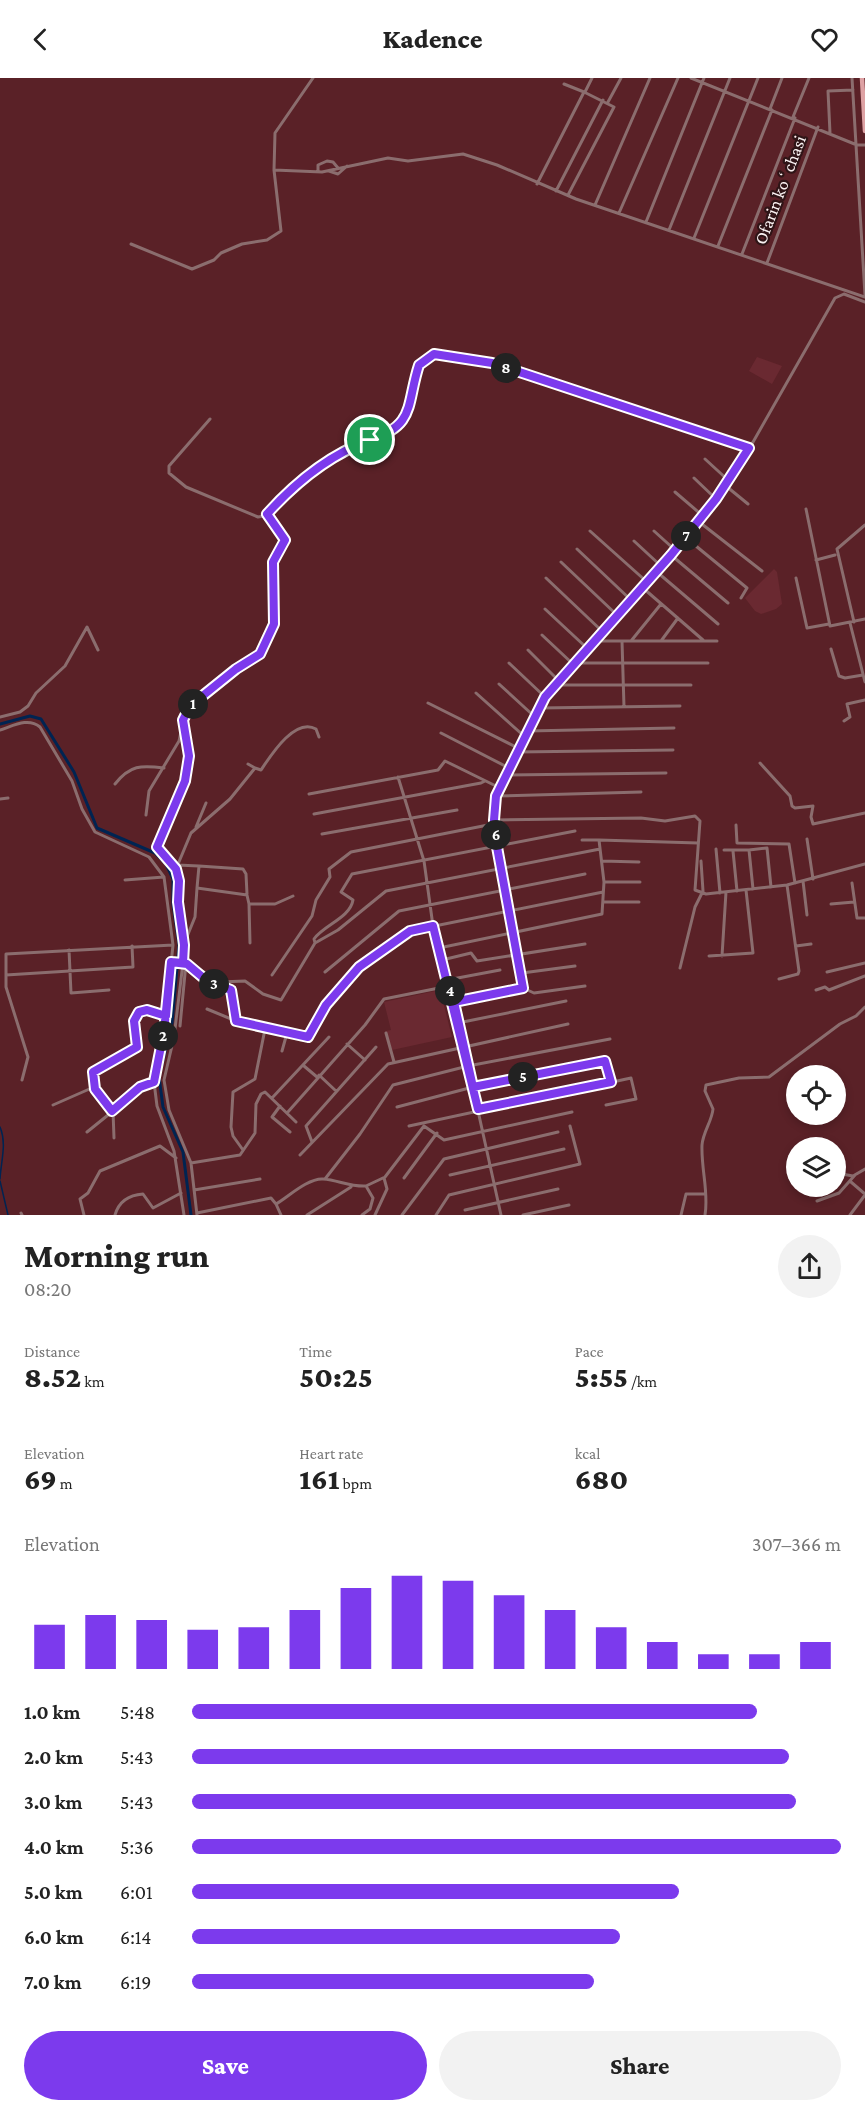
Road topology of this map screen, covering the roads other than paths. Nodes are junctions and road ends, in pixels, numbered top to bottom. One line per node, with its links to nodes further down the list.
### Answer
1 (313, 78): 30 (street)
2 (592, 78): 17 (street)
3 (621, 78): 20 (street)
4 (650, 78): 36 (street)
5 (678, 78): 37 (street)
6 (691, 78): 13 (street)
7 (730, 78): 16 (street)
8 (758, 78): 19 (street)
9 (782, 78): 21 (street)
10 (809, 78): 22 (street)
11 (852, 78): 15 (street)
12 (862, 78): 24 (main road)
13 (703, 80): 16 (street); 38 (street)
14 (564, 84): 17 (street)
15 (853, 90): 25 (street); 26 (street)
16 (725, 91): 19 (street); 39 (street)
17 (584, 93): 18 (street); 33 (street)
18 (603, 100): 20 (street); 34 (street)
19 (749, 101): 21 (street); 40 (street)
20 (608, 102): 35 (street)
21 (771, 109): 22 (street); 44 (street)
22 (794, 118): 23 (street); 45 (street)
23 (818, 128): 25 (street); 46 (street, Ofarin koʻchasi)
24 (865, 131)
25 (830, 133): 26 (street)
26 (856, 144): 27 (street); 41 (street)
27 (864, 145)
28 (347, 166): 29 (street); 31 (street); 33 (street)
29 (338, 168): 31 (street); 32 (street)
30 (274, 170): 32 (street); 43 (street)
31 (329, 171): 32 (street)
32 (318, 172)
33 (537, 184): 34 (street)
34 (556, 191): 35 (street)
35 (568, 195): 36 (street)
36 (595, 205): 37 (street)
37 (619, 213): 38 (street)
38 (646, 222): 39 (street)
39 (669, 230): 40 (street)
40 (694, 238): 44 (street)
41 (860, 239): 42 (street); 47 (street)
42 (865, 239)
43 (131, 243)
44 (717, 246): 45 (street)
45 (742, 254): 46 (street)
46 (767, 263): 47 (street)
47 (865, 296)
48 (865, 302): 50 (street)
49 (210, 419): 59 (street)
50 (749, 448): 53 (street); 59 (street)
51 (705, 459): 53 (street)
52 (694, 478): 56 (street)
53 (729, 481): 54 (street)
54 (726, 486): 56 (street); 57 (street)
55 (675, 492): 60 (street)
56 (716, 499): 60 (street)
57 (748, 504)
58 (806, 509): 71 (street)
59 (267, 514): 124 (street)
60 (703, 516): 61 (street)
61 (698, 521): 65 (street); 74 (street)
62 (865, 525): 88 (street)
63 (590, 531): 78 (street)
64 (654, 531): 68 (street)
65 (685, 537): 68 (street); 80 (street)
66 (634, 541): 73 (street)
67 (577, 549): 81 (street)
68 (675, 550): 69 (street)
69 (671, 555): 73 (street); 82 (street)
70 (835, 555): 71 (street)
71 (816, 560): 90 (street)
72 (561, 562): 85 (street)
73 (661, 566): 75 (street)
74 (762, 571)
75 (657, 572): 78 (street); 89 (street)
76 (546, 578): 91 (street)
77 (796, 578): 90 (street)
78 (647, 583): 79 (street)
79 (643, 588): 81 (street); 83 (street)
80 (741, 598)
81 (632, 601): 85 (street)
82 (728, 603)
83 (661, 604): 86 (street); 95 (street)
84 (545, 609): 102 (street)
85 (618, 617): 91 (street)
86 (678, 618): 96 (street); 97 (street)
87 (865, 619): 88 (street)
88 (852, 622): 90 (street); 107 (street)
89 (718, 624)
90 (829, 624)
91 (604, 633): 93 (street)
92 (543, 635): 106 (street)
93 (597, 641): 94 (street); 102 (street)
94 (622, 641): 95 (street); 104 (street)
95 (631, 641): 96 (street)
96 (661, 641): 97 (street)
97 (704, 641): 98 (street)
98 (717, 641)
99 (831, 649): 107 (street)
100 (98, 650): 121 (street)
101 (528, 650): 108 (street)
102 (589, 650): 106 (street)
103 (509, 663): 115 (street)
104 (623, 663): 105 (street); 106 (street); 113 (street)
105 (708, 663)
106 (574, 664): 108 (street)
107 (863, 675): 109 (street)
108 (558, 680): 111 (street)
109 (865, 682)
110 (499, 684): 122 (street)
111 (554, 685): 113 (street); 115 (street)
112 (690, 685): 113 (street)
113 (623, 686): 119 (street)
114 (476, 693): 129 (street)
115 (545, 697): 120 (street)
116 (865, 700): 123 (street)
117 (428, 703): 131 (street)
118 (680, 706): 119 (street)
119 (624, 707): 120 (street)
120 (539, 708): 122 (street)
121 (0, 717)
122 (535, 717): 127 (street)
123 (844, 722)
124 (183, 726): 135 (street); 179 (street)
125 (674, 728): 127 (street)
126 (0, 730): 182 (street)
127 (527, 731): 129 (street)
128 (441, 733): 137 (street)
129 (524, 736): 131 (street)
130 (318, 737): 136 (street)
131 (517, 750): 132 (street); 137 (street)
132 (673, 750)
133 (760, 763): 152 (street)
134 (248, 764): 136 (street)
135 (165, 768): 142 (street); 154 (street)
136 (255, 768): 159 (street)
137 (509, 769): 139 (street)
138 (666, 774): 139 (street)
139 (507, 775): 143 (street)
140 (398, 777): 141 (street); 145 (street); 148 (street)
141 (485, 780): 143 (street); 148 (street)
142 (115, 784)
143 (501, 788): 146 (street)
144 (641, 792): 146 (street)
145 (309, 794)
146 (496, 796): 156 (street)
147 (8, 798): 149 (street)
148 (404, 798): 153 (street); 155 (street)
149 (0, 799)
150 (206, 803): 159 (street)
151 (457, 810): 155 (street)
152 (865, 813)
153 (314, 814)
154 (146, 815)
155 (410, 819): 161 (street); 163 (street)
156 (494, 820): 158 (street); 166 (street)
157 (736, 825): 189 (street)
158 (495, 828): 163 (street); 167 (street)
159 (195, 829): 179 (street)
160 (575, 831): 167 (street)
161 (322, 834)
162 (807, 839): 183 (street)
163 (417, 840): 173 (street); 240 (street)
164 (582, 840): 165 (street)
165 (599, 840): 166 (street); 168 (street)
166 (698, 843): 201 (street)
167 (497, 847): 173 (street); 180 (street)
168 (600, 849): 174 (street); 180 (street)
169 (716, 849): 199 (street)
170 (724, 850): 171 (street)
171 (732, 850): 172 (street); 197 (street)
172 (749, 850): 192 (street); 195 (street)
173 (424, 861): 188 (street); 216 (street)
174 (602, 861): 176 (street); 186 (street)
175 (701, 861): 201 (street)
176 (639, 862)
177 (865, 864): 183 (street)
178 (199, 866): 179 (street); 193 (street); 202 (street)
179 (176, 867): 220 (street)
180 (501, 868): 188 (street); 194 (street)
181 (585, 874): 194 (street)
182 (164, 877): 184 (street); 219 (street)
183 (813, 879): 185 (street)
184 (125, 880)
185 (803, 881): 189 (street); 211 (street)
186 (604, 882): 187 (street); 198 (street)
187 (640, 882)
188 (427, 883): 209 (street); 216 (street)
189 (795, 883): 191 (street)
190 (852, 883): 206 (street)
191 (787, 885): 192 (street); 222 (street)
192 (771, 887): 195 (street)
193 (197, 888): 202 (street); 220 (street)
194 (505, 889): 209 (street); 210 (street)
195 (753, 889): 196 (street)
196 (746, 890): 197 (street); 227 (street)
197 (737, 891): 200 (street)
198 (603, 892): 204 (street); 210 (street)
199 (720, 892): 200 (street); 201 (street)
200 (726, 892): 227 (street)
201 (702, 893): 233 (street)
202 (247, 895): 207 (street)
203 (294, 896): 207 (street)
204 (603, 902): 205 (street); 214 (street)
205 (639, 902)
206 (854, 902): 208 (street); 212 (street)
207 (249, 903): 215 (street)
208 (831, 903)
209 (430, 905): 213 (street); 236 (street)
210 (510, 911): 213 (street); 214 (street)
211 (807, 915)
212 (865, 918)
213 (433, 926): 223 (street); 259 (street)
214 (515, 932): 223 (street); 225 (street)
215 (250, 943)
216 (315, 943): 231 (street)
217 (585, 944): 225 (street)
218 (811, 944): 222 (street)
219 (172, 945): 221 (street); 229 (street)
220 (184, 945): 231 (street)
221 (132, 946): 224 (street); 235 (street)
222 (796, 946): 242 (street)
223 (439, 948): 228 (street)
224 (69, 950): 235 (street); 239 (street)
225 (519, 953): 228 (street); 238 (street)
226 (709, 956): 227 (street)
227 (722, 956)
228 (442, 960): 243 (street)
229 (171, 962): 231 (street); 253 (street)
230 (865, 963): 237 (street)
231 (185, 964): 254 (street); 257 (street); 302 (street)
232 (575, 966): 238 (street)
233 (680, 968)
234 (500, 970): 243 (street)
235 (69, 971): 239 (street); 247 (street)
236 (326, 972)
237 (827, 972)
238 (522, 974): 246 (street)
239 (6, 975): 272 (street)
240 (272, 975)
241 (865, 976): 248 (street)
242 (779, 979)
243 (447, 980): 244 (street)
244 (449, 986): 250 (street); 263 (street)
245 (585, 986): 246 (street)
246 (523, 988): 250 (street)
247 (109, 990)
248 (816, 990)
249 (566, 1001): 255 (street)
250 (454, 1002): 255 (street)
251 (865, 1007): 319 (street)
252 (207, 1009): 254 (street)
253 (166, 1016): 273 (street); 275 (street)
254 (236, 1021): 258 (street)
255 (458, 1023): 264 (street)
256 (568, 1024): 264 (street)
257 (180, 1026)
258 (265, 1029): 259 (street); 299 (street)
259 (287, 1033): 266 (street)
260 (386, 1033): 268 (street)
261 (329, 1037): 269 (street)
262 (610, 1039): 270 (street)
263 (347, 1044): 267 (street); 271 (street)
264 (463, 1045): 268 (street); 270 (street)
265 (376, 1047): 267 (street)
266 (282, 1051)
267 (365, 1060): 277 (street)
268 (393, 1062): 296 (street)
269 (304, 1066): 271 (street); 278 (street)
270 (468, 1066): 276 (street); 311 (street)
271 (318, 1076): 277 (street); 286 (street)
272 (22, 1080)
273 (154, 1082): 284 (street); 301 (street)
274 (611, 1082): 276 (street); 280 (street); 283 (street)
275 (94, 1087): 279 (street); 284 (street)
276 (473, 1087): 282 (street); 283 (street)
277 (336, 1091): 296 (street)
278 (272, 1098): 281 (street); 299 (street)
279 (52, 1105)
280 (606, 1105)
281 (280, 1106): 286 (street); 292 (street)
282 (397, 1107)
283 (478, 1109): 288 (street); 290 (street)
284 (112, 1111): 291 (street); 295 (street)
285 (572, 1112): 290 (street)
286 (287, 1113): 287 (street)
287 (296, 1122)
288 (409, 1126)
289 (570, 1126): 313 (street)
290 (483, 1130): 294 (street); 297 (street)
291 (87, 1132)
292 (290, 1132)
293 (558, 1132): 297 (street)
294 (437, 1133): 308 (street); 309 (street)
295 (114, 1138)
296 (312, 1142): 300 (street)
297 (487, 1149): 303 (street); 334 (street)
298 (564, 1149): 303 (street)
299 (243, 1151): 302 (street)
300 (300, 1155)
301 (176, 1158): 318 (street); 327 (street)
302 (191, 1163): 317 (street)
303 (491, 1167): 305 (street); 313 (street)
304 (865, 1169): 307 (street)
305 (450, 1175)
306 (846, 1175): 307 (street)
307 (855, 1176): 312 (street)
308 (384, 1178): 314 (street); 333 (street)
309 (404, 1178)
310 (260, 1179): 317 (street)
311 (325, 1179): 315 (street); 323 (street)
312 (851, 1182): 320 (street); 321 (street)
313 (495, 1185): 322 (street); 335 (street)
314 (366, 1186): 315 (street); 332 (street)
315 (351, 1187): 331 (street)
316 (558, 1189): 322 (street)
317 (194, 1190): 326 (street)
318 (181, 1193): 328 (street); 329 (street)
319 (705, 1194): 338 (street); 339 (street)
320 (865, 1195): 340 (street)
321 (817, 1201)
322 (499, 1202): 325 (street); 336 (street)
323 (276, 1204): 326 (street); 330 (street)
324 (569, 1205): 337 (street)
325 (465, 1210)
326 (197, 1214)
327 (84, 1215)
328 (116, 1215)
329 (184, 1215)
330 (281, 1215)
331 (307, 1215)
332 (362, 1215)
333 (375, 1215)
334 (402, 1215)
335 (436, 1215)
336 (501, 1215)
337 (523, 1215)
338 (681, 1215)
339 (705, 1215)
340 (850, 1215)

